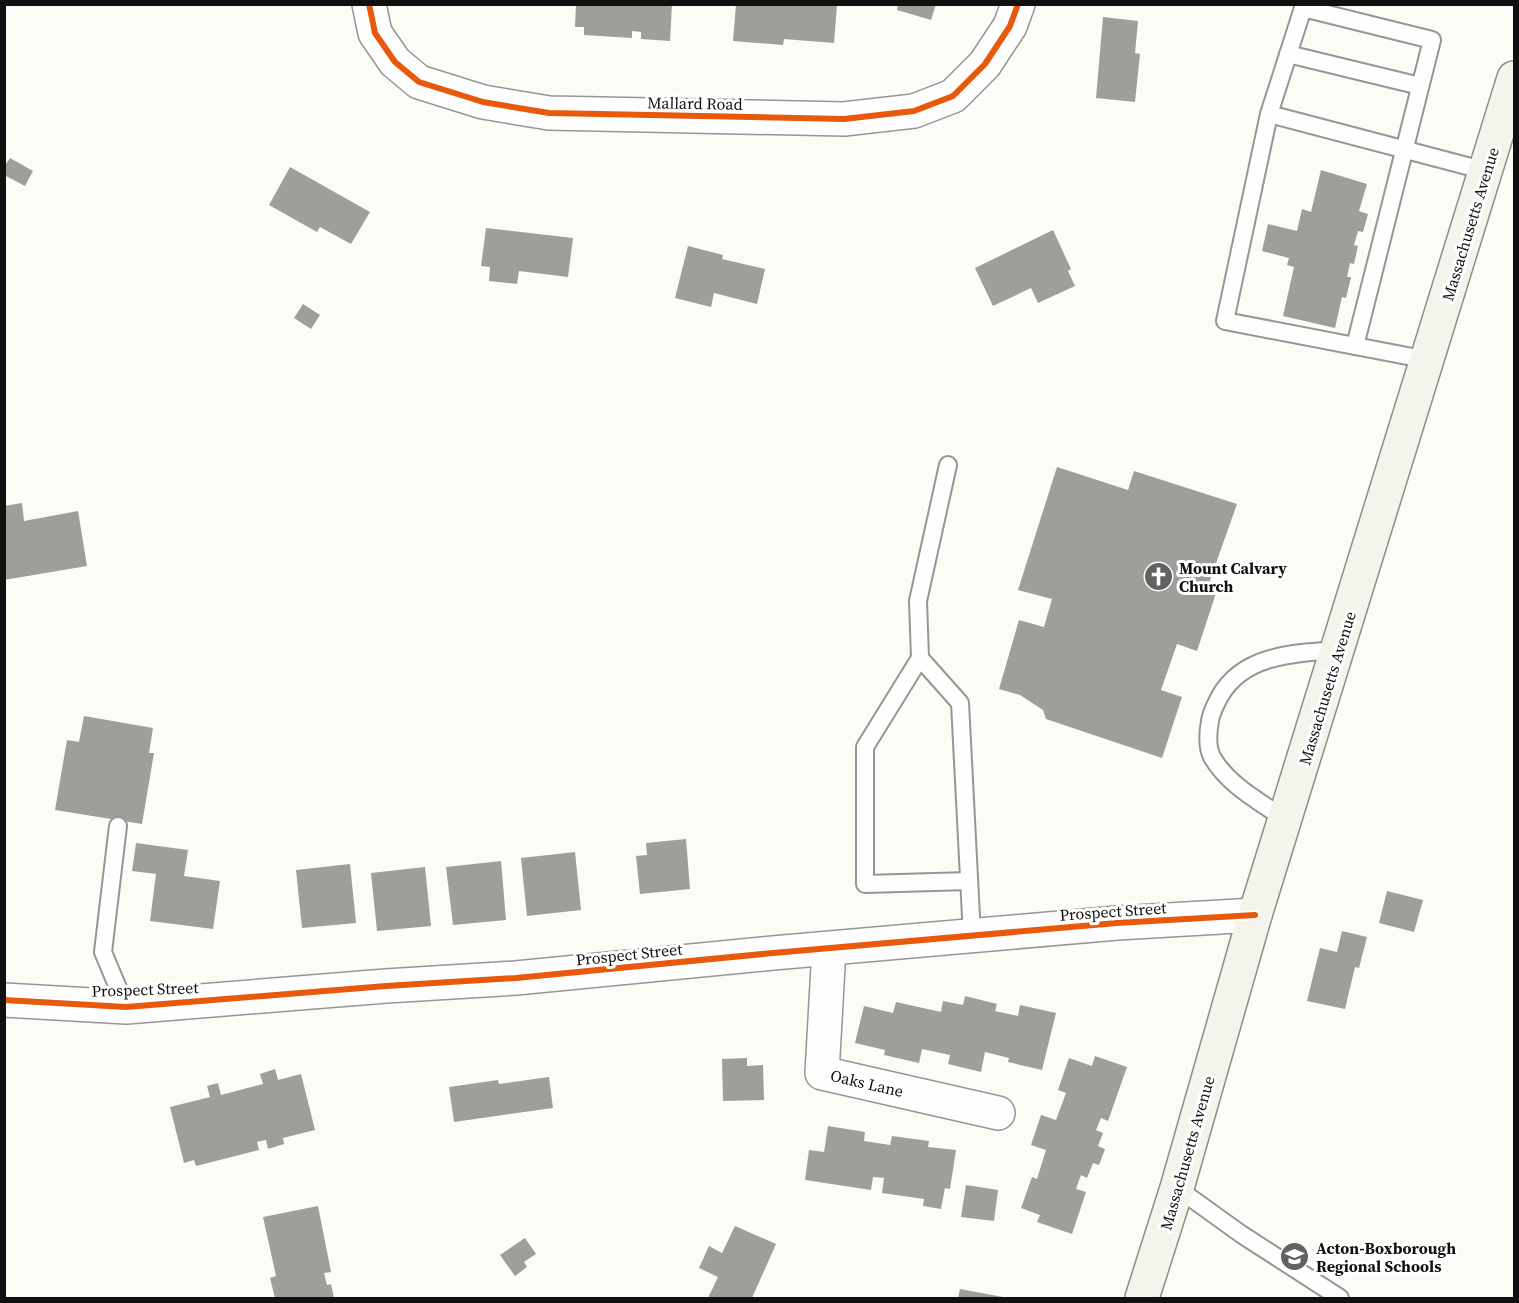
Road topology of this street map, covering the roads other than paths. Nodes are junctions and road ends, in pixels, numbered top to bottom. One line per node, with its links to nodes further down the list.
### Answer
1 (369, 4): 2 (street, Mallard Road)
2 (1017, 4)
3 (1288, 54): 5 (lane); 5 (lane); 6 (lane)
4 (1515, 78): 8 (main road, Massachusetts Avenue)
5 (1420, 86): 7 (lane)
6 (1269, 114): 7 (lane); 9 (lane)
7 (1403, 150): 8 (lane); 9 (lane)
8 (1486, 171): 10 (main road, Massachusetts Avenue)
9 (1355, 346): 10 (lane)
10 (1428, 360): 12 (main road, Massachusetts Avenue)
11 (948, 465): 13 (lane)
12 (1339, 650): 14 (main road, Massachusetts Avenue); 14 (lane)
13 (920, 658): 16 (lane); 16 (lane)
14 (1285, 819): 17 (main road, Massachusetts Avenue)
15 (118, 826): 21 (lane)
16 (969, 881): 18 (lane)
17 (1255, 915): 18 (street, Prospect Street); 23 (main road, Massachusetts Avenue)
18 (972, 936): 19 (street, Prospect Street)
19 (829, 949): 21 (street, Prospect Street); 22 (street, Oaks Lane)
20 (4, 1000): 21 (street, Prospect Street)
21 (126, 1006)
22 (998, 1113)
23 (1178, 1188): 24 (main road, Massachusetts Avenue); 25 (lane)
24 (1142, 1299)
25 (1340, 1299)

